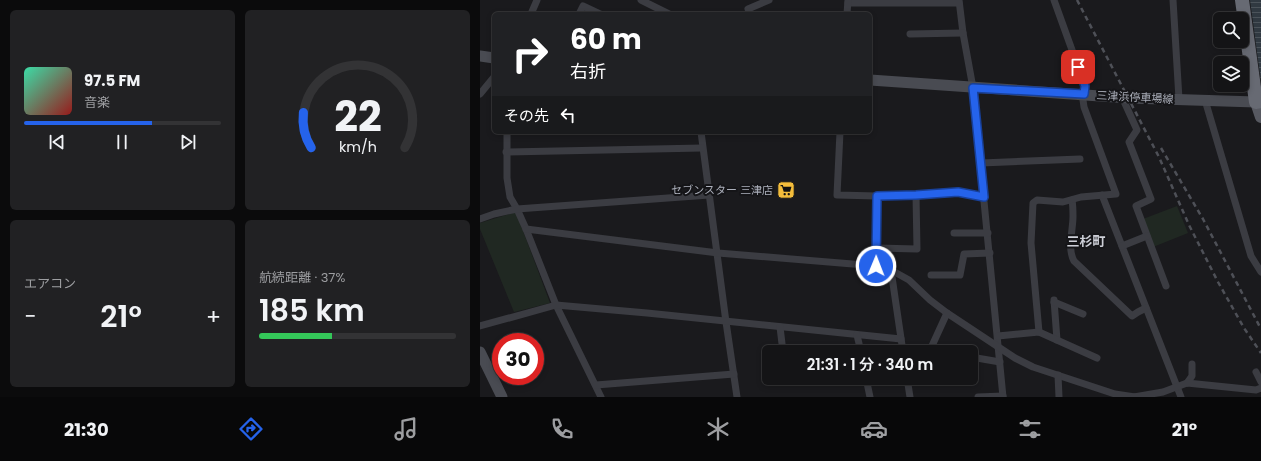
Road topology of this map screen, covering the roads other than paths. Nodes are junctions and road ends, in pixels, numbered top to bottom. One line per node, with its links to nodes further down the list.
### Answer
1 (537, 0): 10 (street)
2 (642, 0): 13 (street)
3 (769, 0): 9 (street)
4 (1054, 0): 22 (street)
5 (1173, 0): 24 (street)
6 (1242, 0): 26 (highway)
7 (959, 1): 8 (street); 14 (street)
8 (848, 2)
9 (748, 9)
10 (532, 12)
11 (580, 12): 12 (street)
12 (596, 12)
13 (665, 12)
14 (963, 33): 15 (street); 20 (street)
15 (910, 34)
16 (480, 56): 17 (main road)
17 (492, 58)
18 (492, 80): 21 (street)
19 (872, 80): 20 (main road, 三津浜停車場線)
20 (973, 88): 22 (main road, 三津浜停車場線); 34 (street)
21 (480, 94)
22 (1084, 94): 23 (main road, 三津浜停車場線); 36 (street)
23 (1122, 97): 24 (main road, 三津浜停車場線); 46 (street)
24 (1179, 99): 25 (main road, 三津浜停車場線)
25 (1205, 100): 26 (main road, 三津浜停車場線); 53 (street)
26 (1259, 102): 27 (main road)
27 (1261, 117)
28 (507, 134): 32 (street)
29 (700, 134): 31 (street)
30 (840, 134): 38 (street)
31 (702, 148): 32 (street); 37 (street)
32 (506, 152): 41 (street)
33 (1080, 159): 34 (street)
34 (981, 163): 39 (street)
35 (916, 195): 38 (street); 39 (street); 48 (street)
36 (1102, 195): 40 (street); 47 (street)
37 (709, 196): 41 (street); 50 (street)
38 (877, 196): 48 (street)
39 (984, 197): 45 (street)
40 (1072, 200): 57 (street); 63 (street)
41 (517, 209): 42 (street); 43 (street)
42 (480, 218)
43 (526, 228): 50 (street); 56 (street)
44 (954, 233): 45 (street)
45 (988, 233): 49 (street)
46 (1147, 236): 47 (street); 55 (street)
47 (1122, 246): 57 (street)
48 (877, 248): 51 (street)
49 (990, 253): 54 (street); 65 (street)
50 (718, 254): 51 (street); 60 (street)
51 (876, 266): 52 (street)
52 (891, 270): 58 (street); 66 (street)
53 (1261, 272)
54 (931, 275)
55 (1166, 286)
56 (556, 305): 60 (street); 61 (street); 83 (street)
57 (1146, 308): 86 (street)
58 (947, 313): 71 (street); 72 (street)
59 (1083, 314): 67 (street)
60 (726, 322): 62 (street); 79 (street)
61 (480, 326)
62 (780, 327): 64 (street); 68 (street)
63 (1039, 332): 65 (street); 67 (street)
64 (857, 335): 66 (street); 69 (street)
65 (998, 336): 72 (street)
66 (901, 339): 70 (street)
67 (1057, 340): 75 (street)
68 (782, 345)
69 (859, 345)
70 (902, 345)
71 (932, 345)
72 (999, 346): 76 (street); 80 (street)
73 (480, 352): 90 (main road)
74 (978, 358): 76 (street)
75 (1097, 358)
76 (1000, 362): 89 (street)
77 (1192, 364): 82 (street)
78 (1256, 372): 81 (street)
79 (734, 374): 83 (street); 92 (street)
80 (1058, 375): 88 (street); 96 (street)
81 (1261, 382)
82 (1187, 383): 86 (street); 87 (street)
83 (596, 385): 91 (street)
84 (867, 385): 93 (street)
85 (908, 385): 94 (street)
86 (1177, 388): 97 (street); 98 (street)
87 (1261, 388)
88 (1104, 394): 97 (street)
89 (1003, 396): 95 (street)
90 (502, 397)
91 (601, 397)
92 (737, 397)
93 (870, 397)
94 (910, 397)
95 (978, 397)
96 (1060, 397)
97 (1135, 397)
98 (1180, 397)

